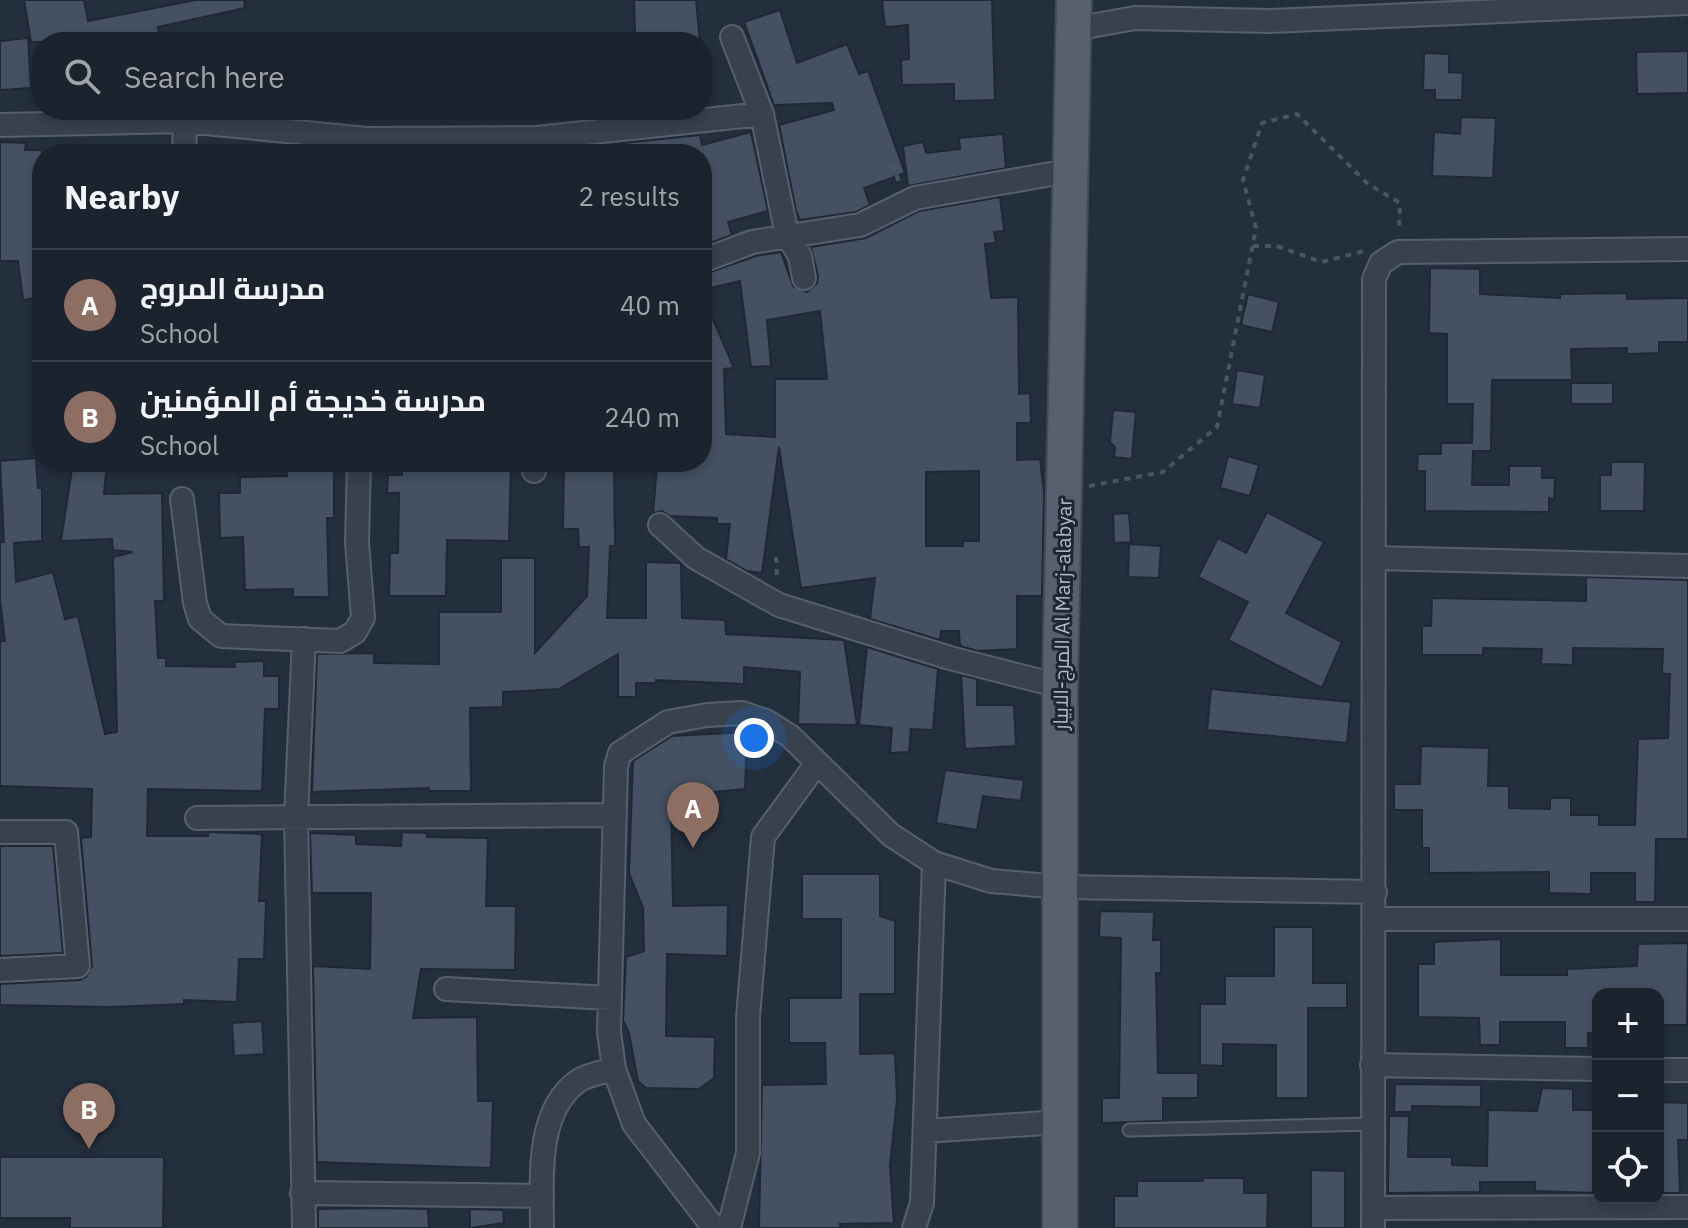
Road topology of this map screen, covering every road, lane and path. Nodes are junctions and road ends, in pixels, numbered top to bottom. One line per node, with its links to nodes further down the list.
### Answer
1 (1688, 3): 2 (street)
2 (1583, 4): 3 (street)
3 (1414, 7): 5 (street)
4 (1134, 9): 5 (street); 6 (street)
5 (1270, 10)
6 (1074, 15): 14 (main road, المرج-الابيار Al Marj-alabyar)
7 (732, 37): 8 (street)
8 (762, 114): 13 (street); 15 (street)
9 (185, 121): 10 (street); 11 (street); 12 (street)
10 (0, 125)
11 (184, 144)
12 (352, 144)
13 (551, 144)
14 (1068, 171): 15 (street); 22 (main road, المرج-الابيار Al Marj-alabyar)
15 (787, 235): 19 (street); 20 (street)
16 (1253, 246): 18 (path); 18 (path); 22 (path)
17 (1688, 249): 18 (street)
18 (1398, 252): 25 (street)
19 (712, 257)
20 (804, 278)
21 (359, 472): 27 (street)
22 (1063, 487): 28 (main road, المرج-الابيار Al Marj-alabyar)
23 (182, 499): 27 (street)
24 (660, 525): 28 (street)
25 (1376, 558): 26 (street); 36 (street)
26 (1688, 566)
27 (304, 639): 31 (street)
28 (1060, 686): 35 (main road, المرج-الابيار Al Marj-alabyar)
29 (817, 763): 30 (street); 34 (street); 58 (street)
30 (612, 815): 31 (street); 41 (street)
31 (296, 816): 32 (street); 51 (street)
32 (197, 818)
33 (0, 832): 39 (street)
34 (934, 863): 35 (street); 50 (street)
35 (1061, 887): 36 (street); 47 (main road, المرج-الابيار Al Marj-alabyar)
36 (1375, 892): 37 (street)
37 (1375, 919): 38 (street); 42 (street)
38 (1688, 919)
39 (0, 970)
40 (446, 989): 41 (street)
41 (610, 998): 43 (street)
42 (1372, 1065): 44 (street); 48 (street)
43 (614, 1069): 52 (street); 57 (street)
44 (1592, 1069)
45 (1664, 1070): 46 (street)
46 (1688, 1070)
47 (1061, 1122): 50 (street); 60 (main road, المرج-الابيار Al Marj-alabyar)
48 (1373, 1124): 49 (lane); 54 (street)
49 (1129, 1130)
50 (925, 1131): 59 (street)
51 (302, 1193): 52 (street); 55 (street)
52 (542, 1196): 56 (street)
53 (1688, 1207): 54 (street)
54 (1373, 1218)
55 (304, 1228)
56 (542, 1228)
57 (714, 1228)
58 (729, 1228)
59 (914, 1228)
60 (1060, 1228)

